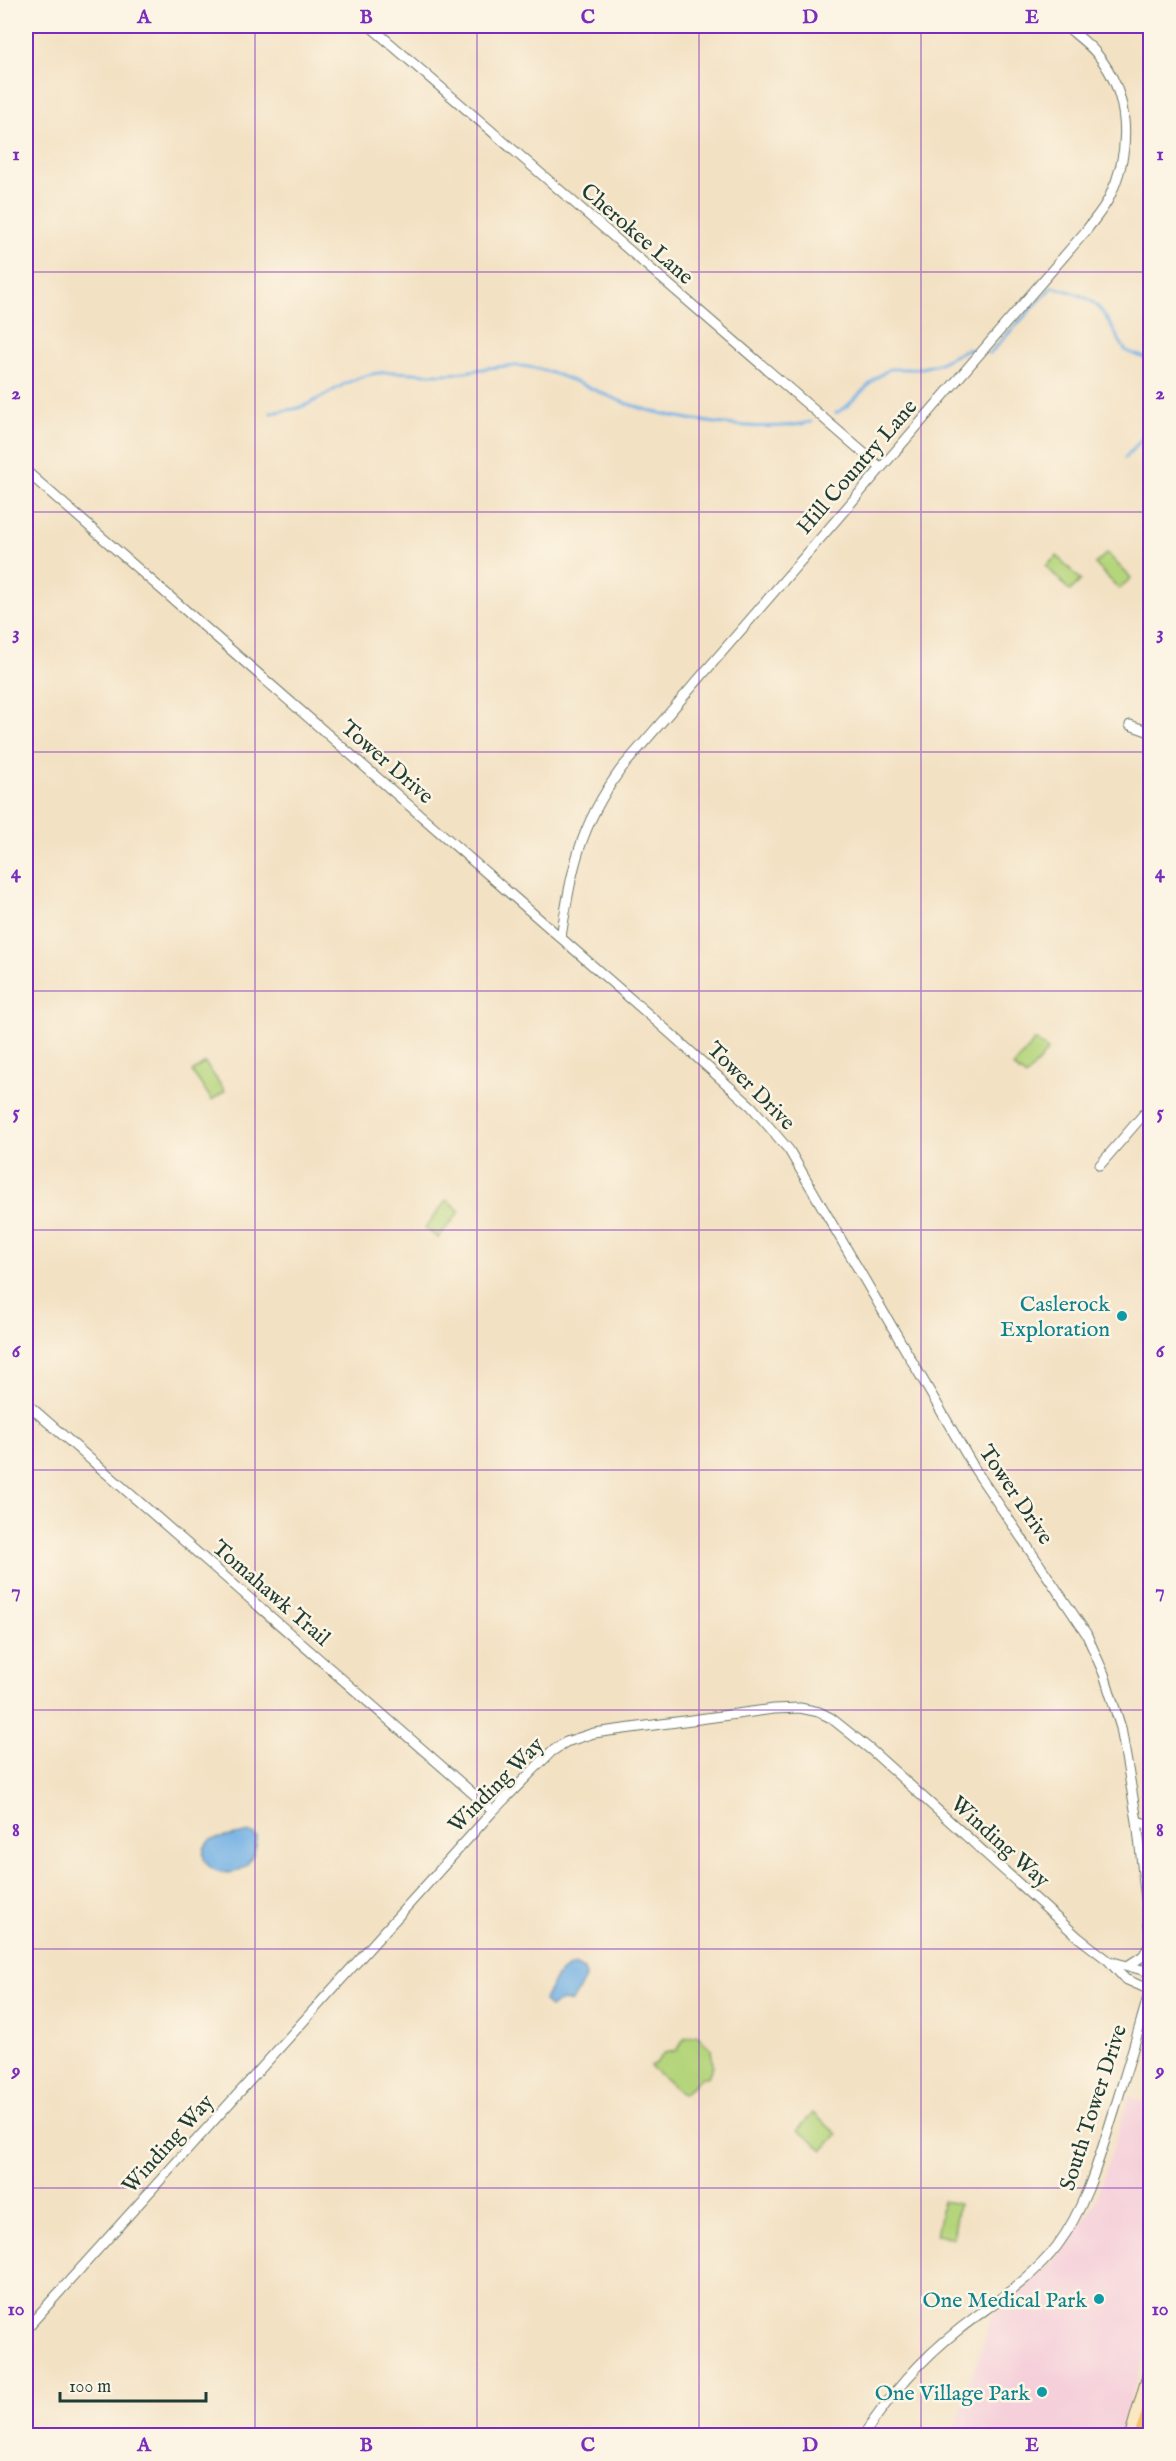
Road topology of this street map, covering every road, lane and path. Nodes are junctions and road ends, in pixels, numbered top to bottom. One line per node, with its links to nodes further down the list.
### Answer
1 (370, 26): 3 (street, Cherokee Lane)
2 (1066, 26): 3 (street, Hill Country Lane)
3 (881, 468): 7 (street, Hill Country Lane)
4 (26, 471): 7 (street, Tower Drive)
5 (1130, 725): 6 (street)
6 (1150, 732)
7 (561, 937): 12 (street, Tower Drive)
8 (1150, 1107): 9 (street)
9 (1100, 1165)
10 (26, 1403): 11 (street, Tomahawk Trail)
11 (493, 1811): 16 (street, Winding Way); 20 (street, Winding Way)
12 (1137, 1821): 13 (street); 14 (street, Tower Drive)
13 (1150, 1825)
14 (1150, 1935)
15 (1150, 1945): 17 (street)
16 (1109, 1961): 17 (street, Winding Way); 19 (street, Winding Way)
17 (1130, 1965): 18 (street, Winding Way)
18 (1150, 1972)
19 (1150, 1990): 23 (street, South Tower Drive)
20 (26, 2329)
21 (1150, 2374): 24 (main road)
22 (1150, 2414): 25 (highway)
23 (863, 2436)
24 (1131, 2436)
25 (1142, 2436)

